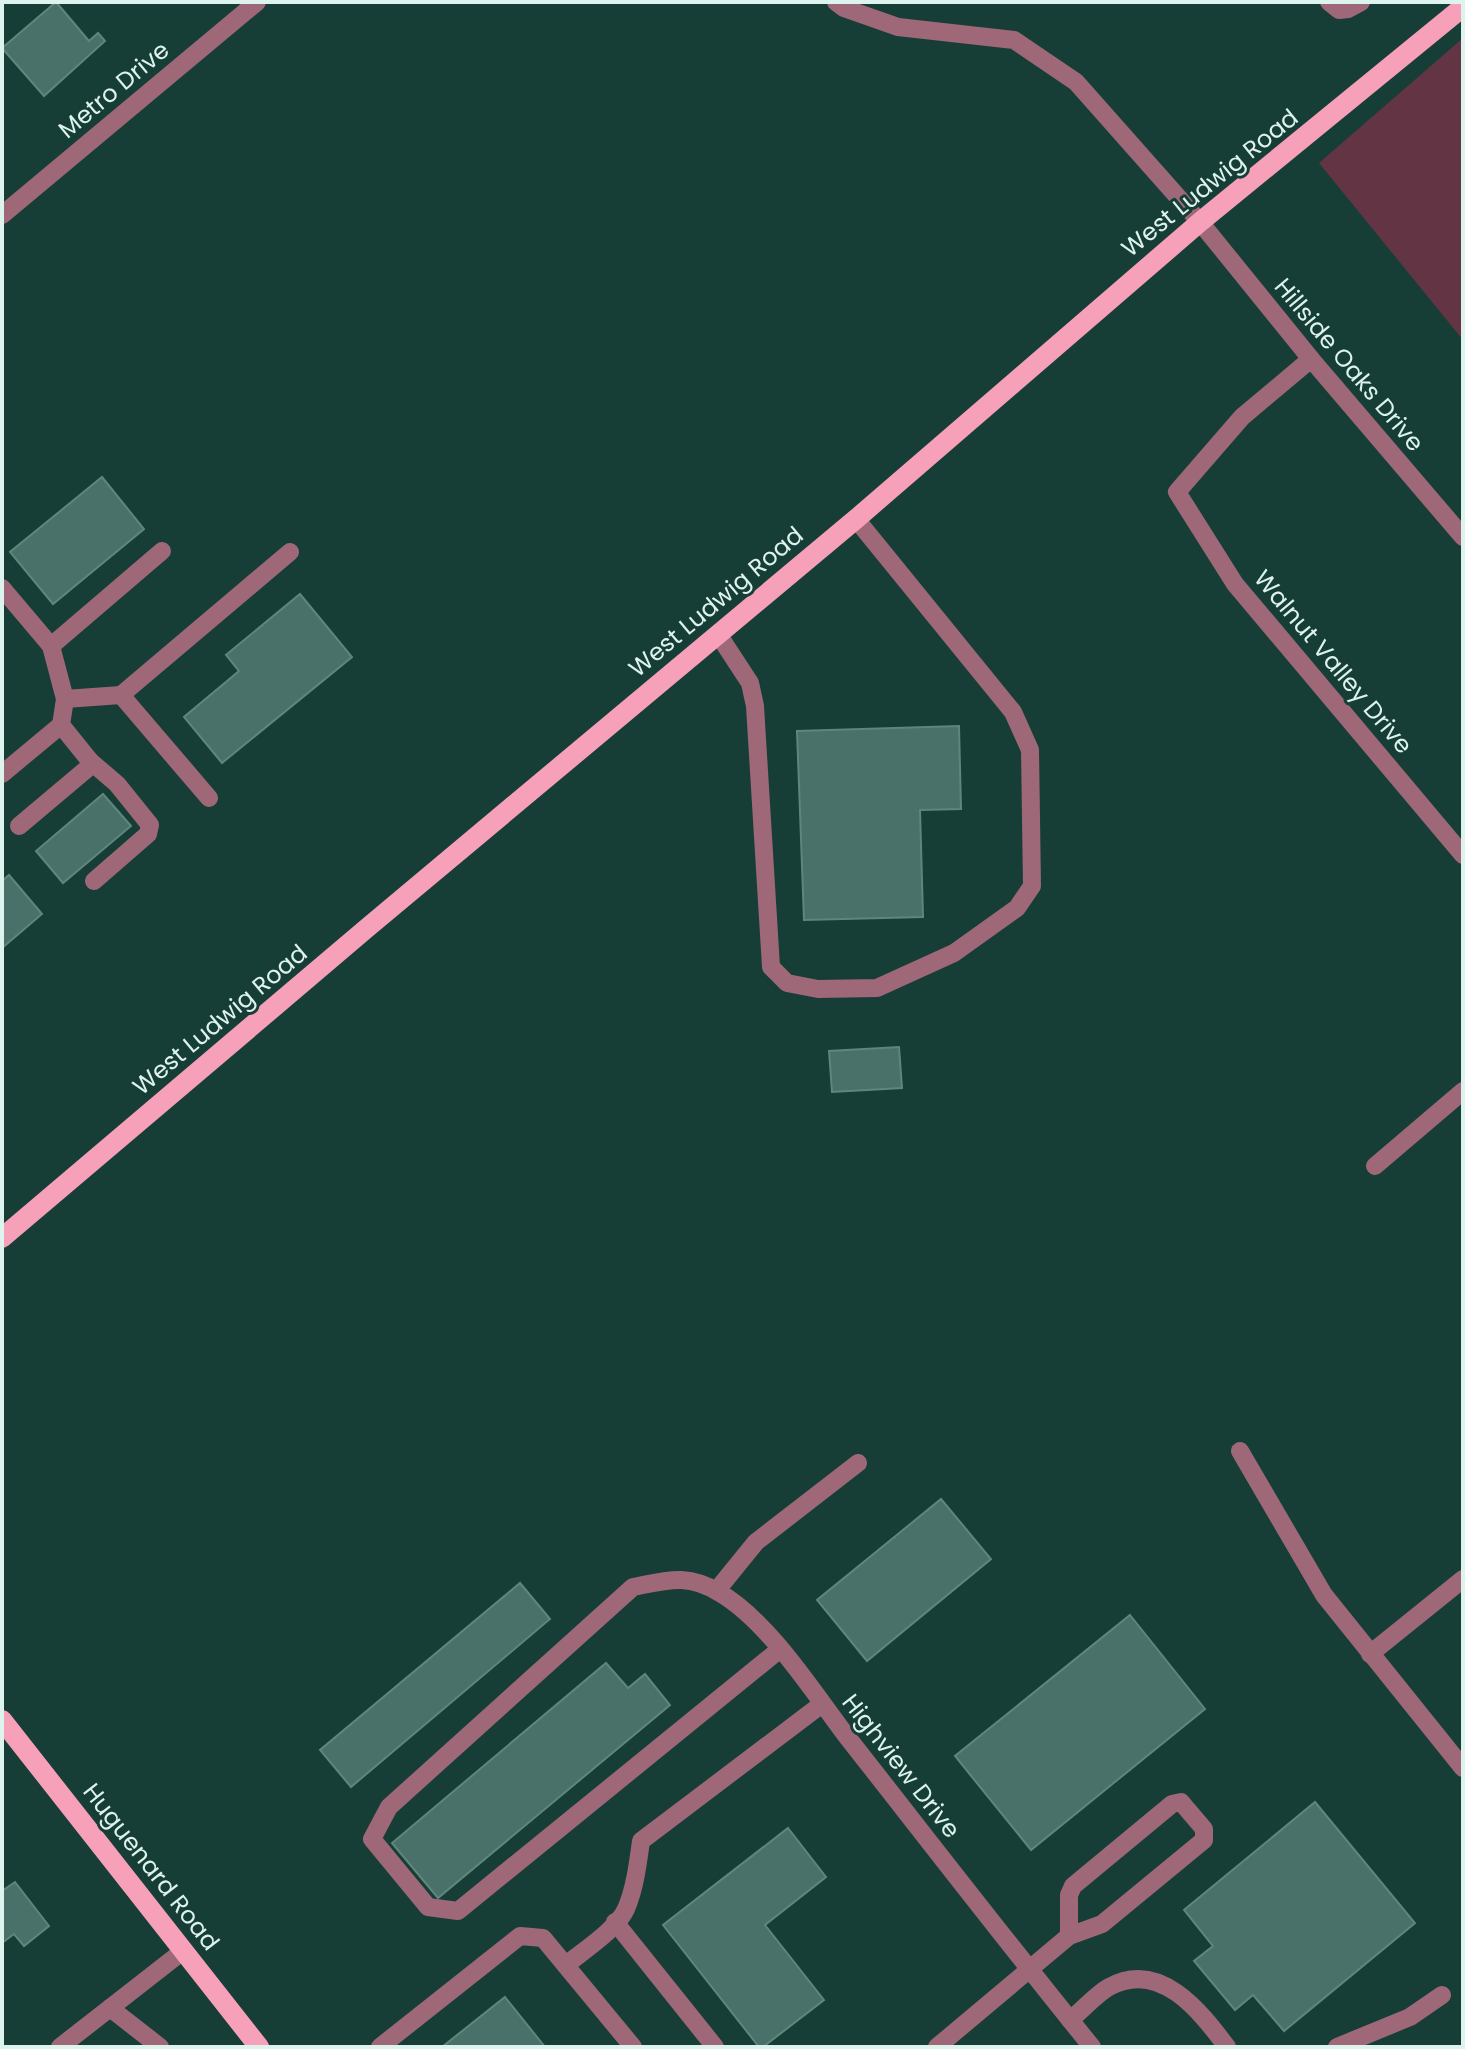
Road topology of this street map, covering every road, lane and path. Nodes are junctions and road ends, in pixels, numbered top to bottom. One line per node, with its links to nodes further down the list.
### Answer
1 (257, 2): 6 (street, Metro Drive)
2 (836, 2): 7 (street, Hillside Oaks Drive)
3 (1329, 2): 4 (street)
4 (1361, 2)
5 (1456, 7): 7 (main road, West Ludwig Road)
6 (2, 215)
7 (1200, 222): 8 (street, Hillside Oaks Drive); 9 (main road, West Ludwig Road)
8 (1311, 359): 10 (street, Hillside Oaks Drive); 23 (street, Walnut Valley Drive)
9 (856, 519): 14 (main road, West Ludwig Road); 14 (street)
10 (1463, 537)
11 (162, 551): 15 (street)
12 (290, 552): 16 (street)
13 (2, 588): 15 (street)
14 (718, 634): 27 (main road, West Ludwig Road)
15 (51, 646): 17 (street)
16 (121, 695): 17 (street); 21 (street)
17 (65, 699): 18 (street)
18 (61, 725): 19 (street); 20 (street)
19 (90, 761): 22 (street); 24 (street)
20 (2, 774)
21 (209, 798)
22 (19, 826)
23 (1463, 855)
24 (94, 881)
25 (1463, 1091): 26 (street)
26 (1375, 1166)
27 (2, 1238)
28 (1240, 1451): 33 (street)
29 (858, 1463): 31 (street)
30 (1463, 1579): 33 (street)
31 (717, 1590): 32 (street, Highview Drive); 32 (street, Highview Drive)
32 (779, 1650): 34 (street, Highview Drive)
33 (1370, 1654): 36 (street)
34 (822, 1704): 37 (street); 41 (street, Highview Drive)
35 (2, 1720): 39 (main road, Huguenard Road)
36 (1463, 1768)
37 (615, 1922): 40 (street); 50 (street)
38 (1069, 1936): 38 (street); 41 (street)
39 (183, 1951): 43 (street); 47 (main road, Huguenard Road)
40 (566, 1965): 48 (street); 49 (street)
41 (1029, 1970): 44 (street, Highview Drive); 51 (street)
42 (1442, 1995): 54 (street)
43 (110, 2008): 45 (street); 46 (street)
44 (1070, 2020): 52 (street, Highview Drive); 53 (street)
45 (60, 2047)
46 (160, 2047)
47 (259, 2047)
48 (380, 2047)
49 (633, 2047)
50 (715, 2047)
51 (937, 2047)
52 (1092, 2047)
53 (1227, 2047)
54 (1337, 2047)

